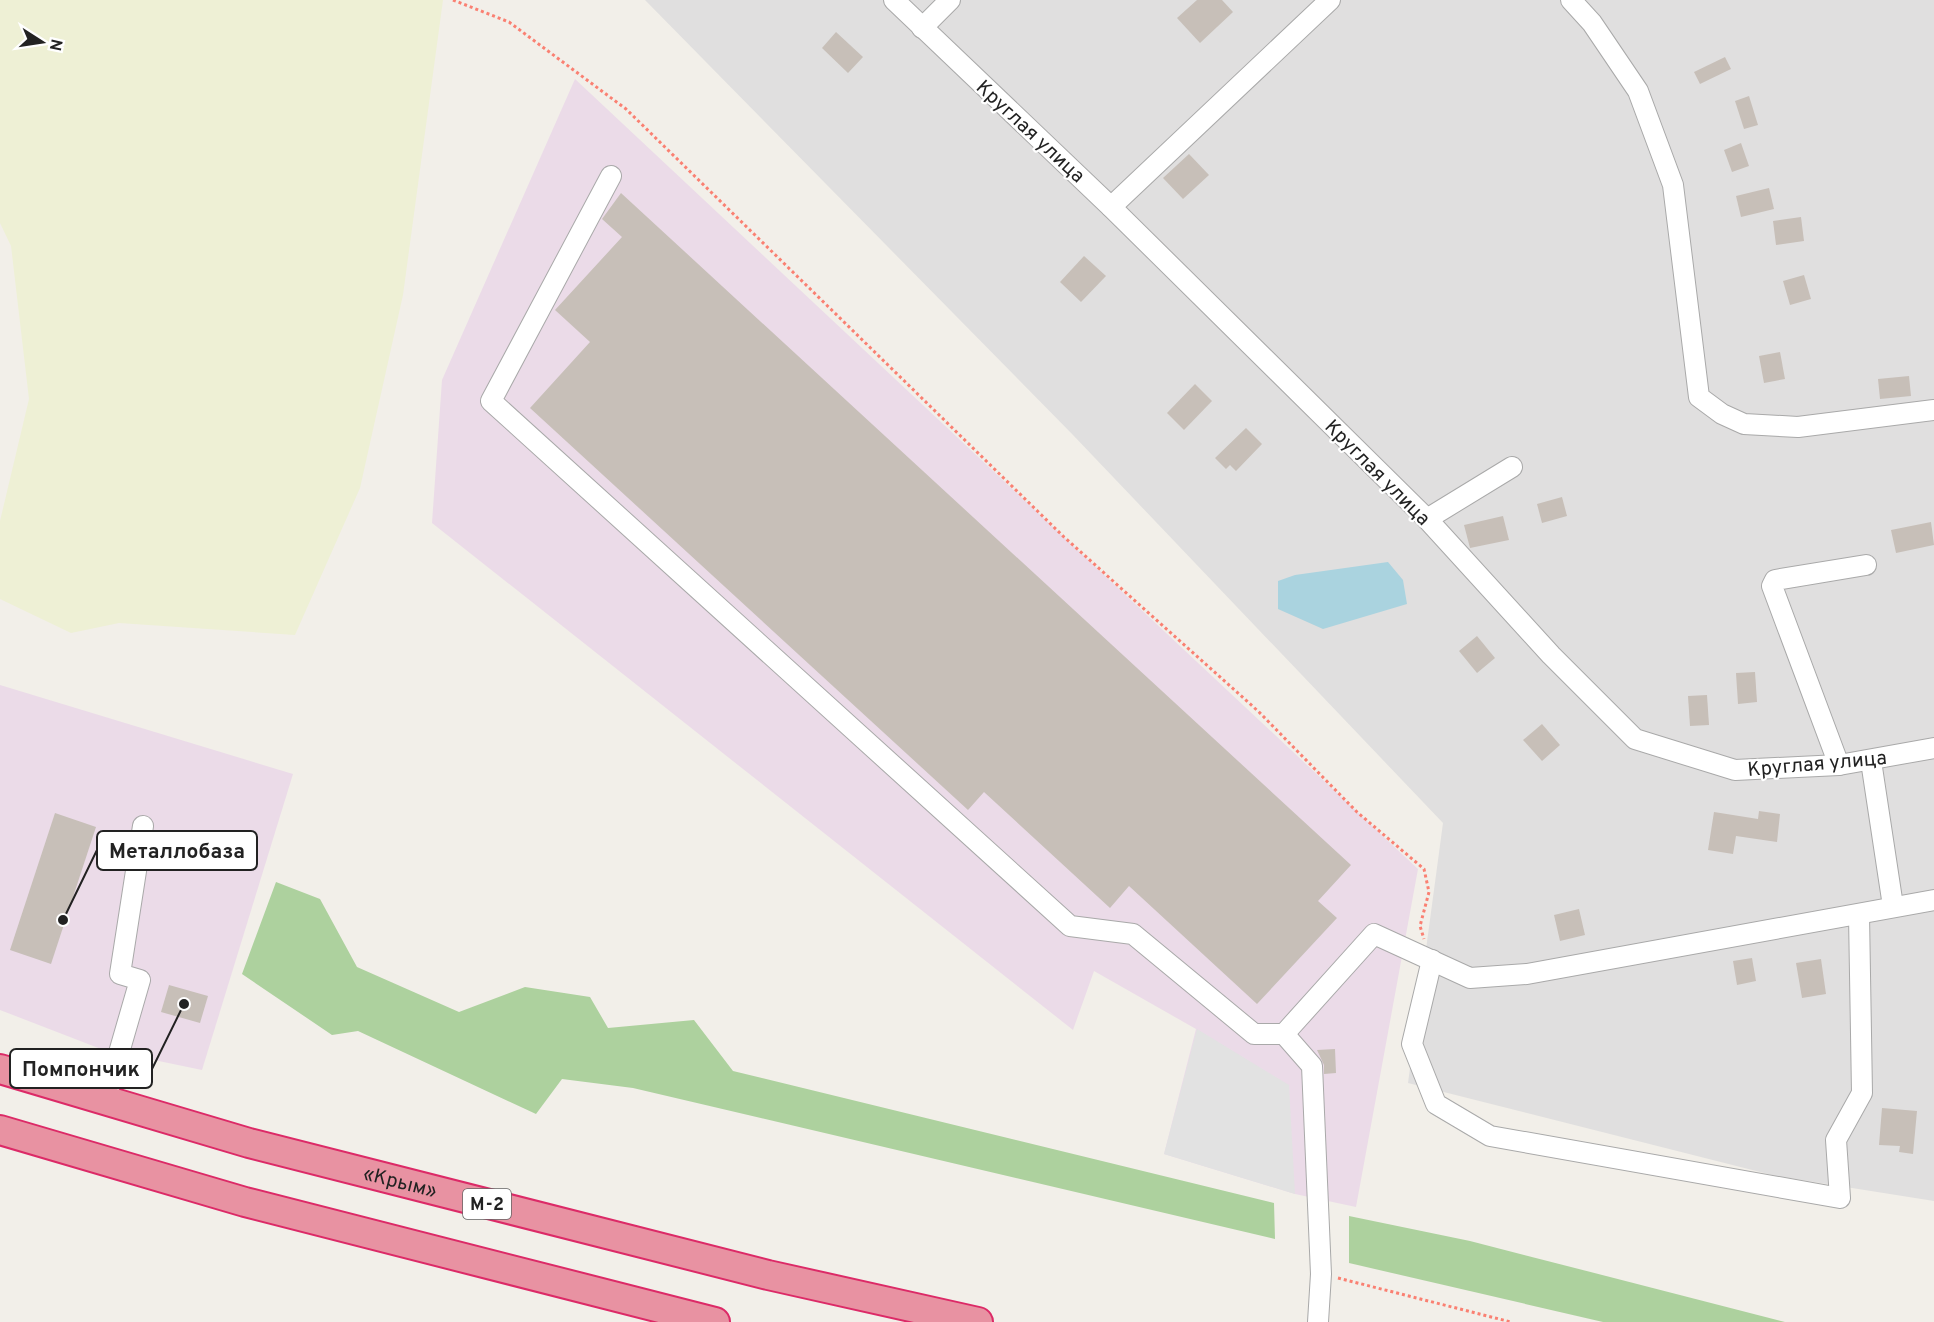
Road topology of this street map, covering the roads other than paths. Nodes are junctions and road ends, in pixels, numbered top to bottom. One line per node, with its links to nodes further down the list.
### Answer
1 (894, 0): 5 (street, Круглая улица)
2 (950, 0): 5 (street)
3 (1330, 0): 7 (street)
4 (1571, 0): 8 (street)
5 (922, 28): 7 (street, Круглая улица)
6 (611, 176): 20 (street)
7 (1111, 207): 10 (street, Круглая улица)
8 (1934, 410)
9 (1512, 467): 10 (street)
10 (1427, 519): 14 (street, Круглая улица)
11 (1866, 565): 14 (street)
12 (1934, 748): 13 (street, Круглая улица)
13 (1871, 761): 14 (street, Круглая улица); 17 (street)
14 (1839, 765)
15 (143, 826): 22 (street)
16 (1934, 900): 17 (street)
17 (1893, 906): 18 (street)
18 (1860, 915): 19 (street); 19 (street)
19 (1432, 960): 20 (street)
20 (1284, 1034): 26 (street)
21 (0, 1069): 22 (highway, «Крым» / М-2)
22 (105, 1101): 25 (highway, «Крым» / М-2)
23 (0, 1130): 24 (highway)
24 (715, 1322)
25 (978, 1322)
26 (1318, 1322)

